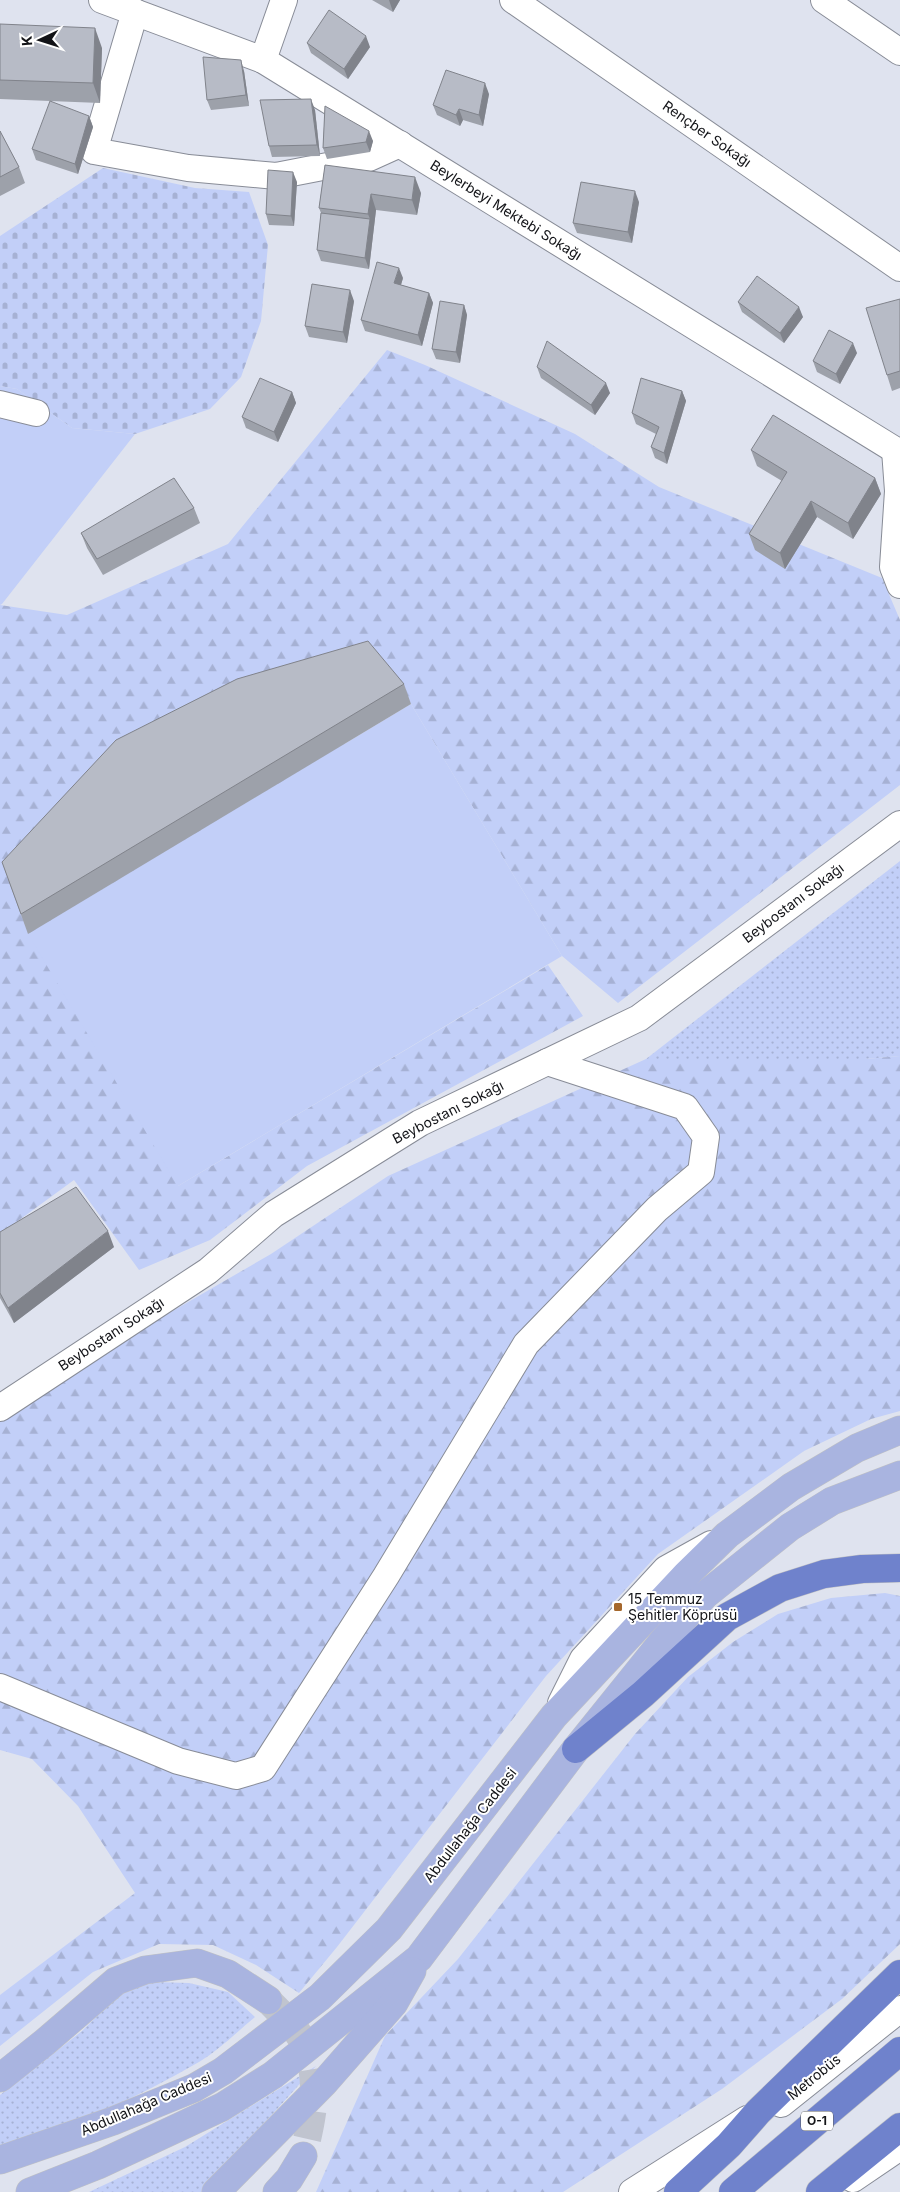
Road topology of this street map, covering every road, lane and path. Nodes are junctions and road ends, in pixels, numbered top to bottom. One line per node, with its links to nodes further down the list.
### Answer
1 (102, 0): 5 (street, Beylerbeyi Mektebi Sokağı)
2 (284, 0): 7 (street)
3 (513, 0): 9 (street, Rençber Sokağı)
4 (824, 0): 6 (street)
5 (135, 12): 7 (street, Beylerbeyi Mektebi Sokağı); 8 (street)
6 (900, 52)
7 (263, 60): 8 (street, Beylerbeyi Mektebi Sokağı)
8 (400, 144): 12 (street, Beylerbeyi Mektebi Sokağı)
9 (900, 268)
10 (0, 404): 11 (street)
11 (36, 413)
12 (898, 447): 13 (street)
13 (900, 584)
14 (900, 824): 15 (street, Beybostanı Sokağı)
15 (547, 1062): 16 (street, Beybostanı Sokağı); 20 (street)
16 (0, 1408)
17 (900, 1430): 33 (main road, Abdullahağa Caddesi)
18 (900, 1475): 21 (main road)
19 (900, 1568): 21 (highway)
20 (0, 1687)
21 (576, 1749): 22 (main road)
22 (419, 1958): 34 (main road); 35 (main road)
23 (900, 1974): 28 (highway)
24 (268, 2000): 27 (main road)
25 (900, 2009): 30 (street, Metrobüs)
26 (900, 2051): 39 (highway, O-1)
27 (0, 2078)
28 (758, 2112): 30 (highway); 37 (street)
29 (900, 2127): 40 (highway)
30 (729, 2146): 38 (highway)
31 (900, 2147): 41 (street)
32 (303, 2156): 36 (main road)
33 (0, 2160)
34 (30, 2192)
35 (216, 2192)
36 (277, 2192)
37 (632, 2192)
38 (678, 2192)
39 (733, 2192)
40 (820, 2192)
41 (834, 2192)

